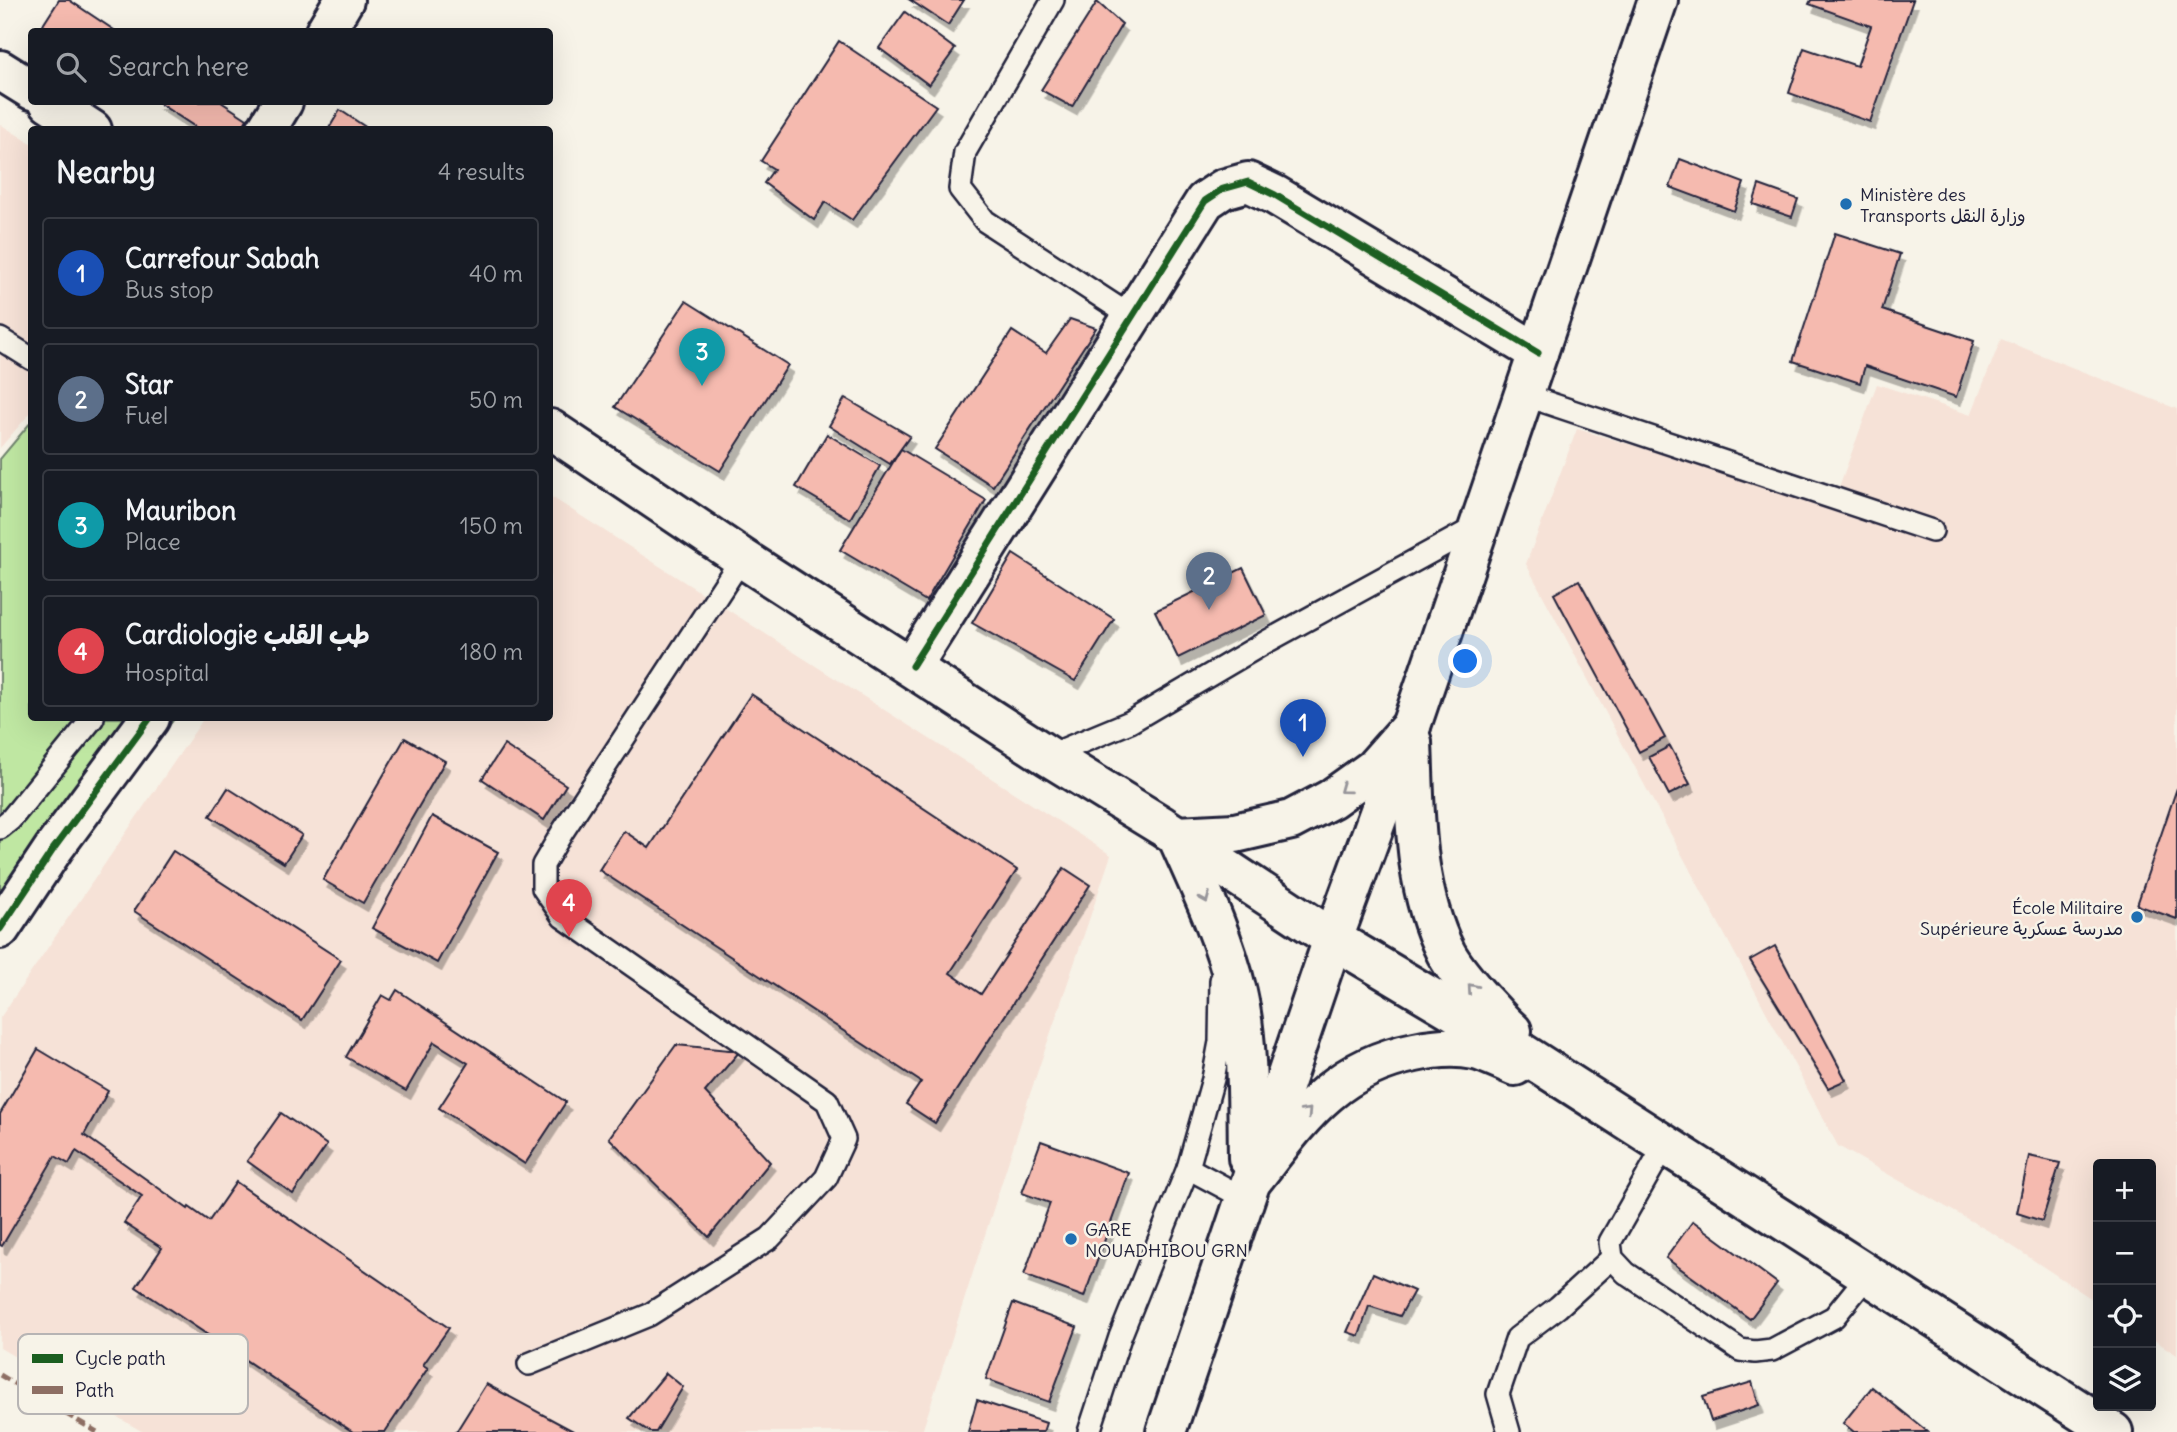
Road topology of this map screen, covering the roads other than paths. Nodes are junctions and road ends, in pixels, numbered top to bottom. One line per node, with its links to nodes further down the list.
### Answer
1 (344, 0): 4 (main road)
2 (1054, 0): 11 (lane)
3 (1658, 0): 13 (main road)
4 (327, 28)
5 (0, 70): 6 (main road)
6 (28, 88)
7 (54, 105): 9 (main road)
8 (281, 105): 10 (main road)
9 (86, 126)
10 (269, 126)
11 (1132, 317): 13 (main road); 20 (main road)
12 (0, 339): 14 (lane)
13 (1538, 353): 15 (main road)
14 (28, 356)
15 (1524, 395): 17 (main road); 18 (lane)
16 (553, 431): 19 (main road)
17 (1480, 525): 23 (main road); 24 (lane)
18 (1932, 531)
19 (742, 558): 20 (main road); 36 (lane)
20 (912, 666): 24 (main road)
21 (91, 721): 25 (lane)
22 (148, 721): 27 (main road)
23 (1411, 726): 26 (main road, one-way to 26); 28 (main road); 30 (main road, one-way to 23)
24 (1048, 756): 26 (main road)
25 (0, 828)
26 (1177, 836): 28 (main road); 29 (main road, one-way to 29)
27 (0, 929)
28 (1333, 939): 30 (main road); 33 (main road)
29 (1223, 943): 32 (lane); 33 (main road)
30 (1594, 1099): 31 (main road); 33 (main road, one-way to 30)
31 (1665, 1145): 34 (lane); 35 (main road)
32 (1188, 1168): 33 (lane); 37 (lane)
33 (1246, 1191): 38 (main road)
34 (1612, 1258): 35 (lane); 39 (lane)
35 (1868, 1275): 40 (main road)
36 (529, 1364)
37 (1090, 1432)
38 (1166, 1432)
39 (1509, 1432)
40 (2113, 1432)

